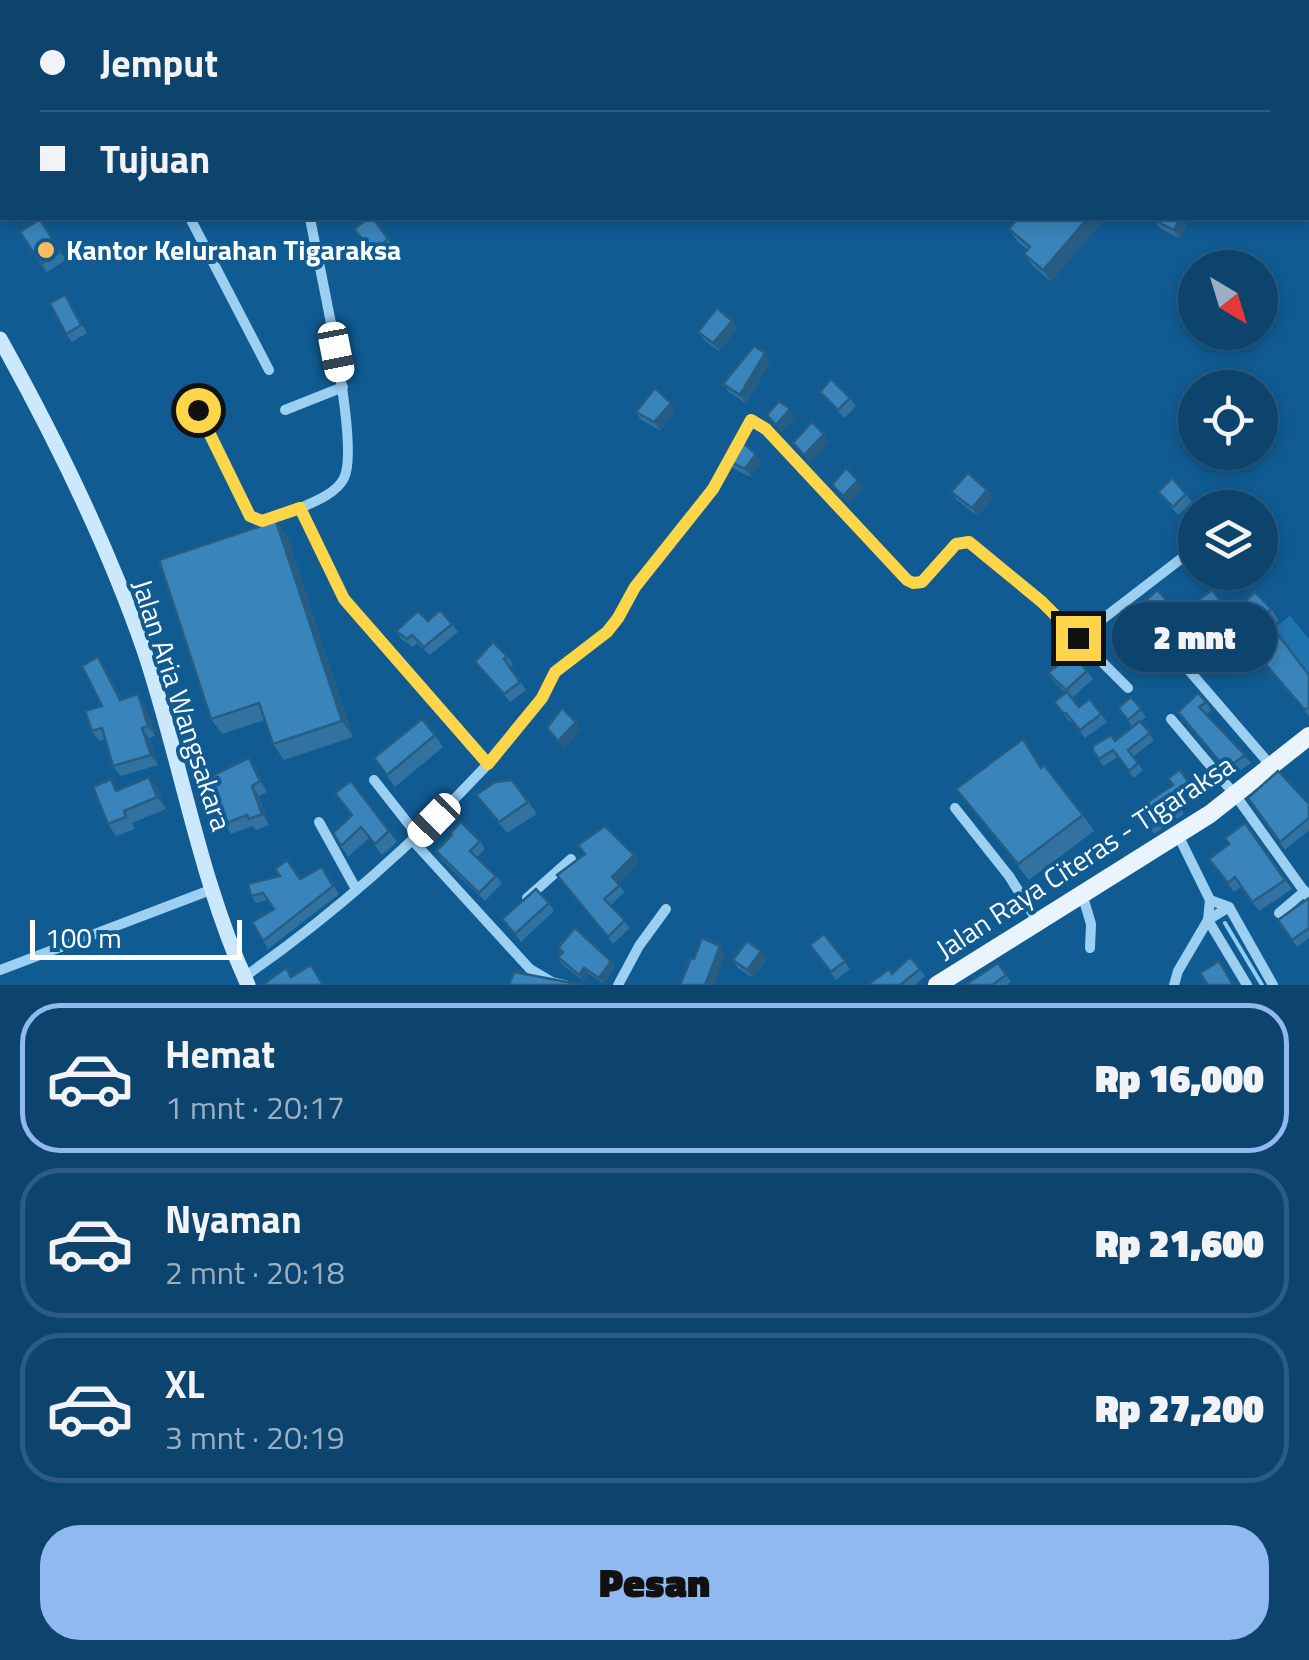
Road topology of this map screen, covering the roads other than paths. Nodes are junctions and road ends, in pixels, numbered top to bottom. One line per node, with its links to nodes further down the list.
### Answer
1 (191, 220): 4 (street)
2 (310, 220): 5 (street)
3 (0, 339): 25 (street, Jalan Aria Wangsakara)
4 (269, 370)
5 (342, 387): 7 (street); 8 (street)
6 (198, 410): 8 (street)
7 (285, 410)
8 (300, 508): 15 (street)
9 (1178, 561): 11 (street)
10 (1156, 632): 16 (street)
11 (1078, 638): 12 (street); 15 (street)
12 (1128, 688)
13 (1171, 719): 18 (street)
14 (1309, 736): 16 (main road, Jalan Raya Citeras - Tigaraksa)
15 (488, 764): 22 (street)
16 (1272, 767): 18 (main road, Jalan Raya Citeras - Tigaraksa)
17 (374, 780): 22 (street)
18 (1236, 796): 21 (main road, Jalan Raya Citeras - Tigaraksa); 26 (street)
19 (955, 808): 35 (street)
20 (319, 822): 24 (street)
21 (1178, 835): 27 (main road, Jalan Raya Citeras - Tigaraksa); 28 (street)
22 (416, 838): 24 (street); 36 (street)
23 (571, 859): 29 (street)
24 (356, 889): 39 (street)
25 (214, 890): 38 (street); 39 (street, Jalan Aria Wangsakara)
26 (1307, 894): 32 (street)
27 (1083, 897): 35 (main road, Jalan Raya Citeras - Tigaraksa); 37 (street)
28 (1210, 900): 30 (street); 34 (street)
29 (519, 906)
30 (1229, 906): 34 (street); 45 (street)
31 (666, 909): 41 (street)
32 (1279, 913)
33 (506, 918): 36 (street)
34 (1208, 920): 43 (street); 44 (street)
35 (1038, 922): 42 (main road, Jalan Raya Citeras - Tigaraksa)
36 (493, 930): 40 (street)
37 (1090, 948)
38 (0, 970)
39 (246, 981)
40 (565, 985)
41 (618, 985)
42 (937, 985)
43 (1174, 985)
44 (1247, 985)
45 (1273, 985)

